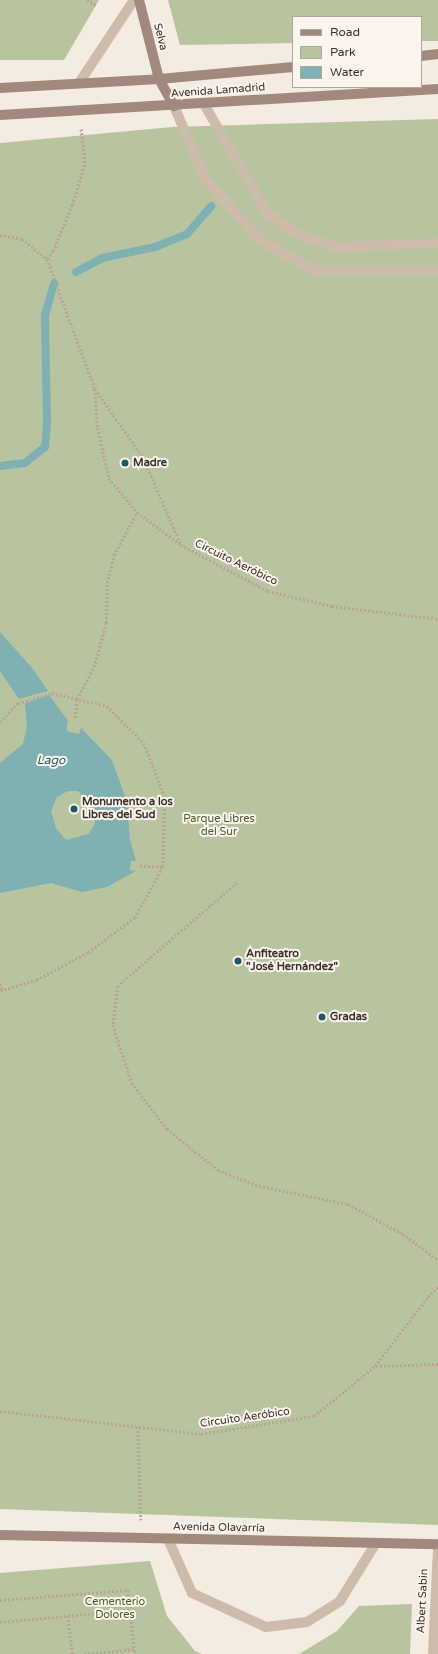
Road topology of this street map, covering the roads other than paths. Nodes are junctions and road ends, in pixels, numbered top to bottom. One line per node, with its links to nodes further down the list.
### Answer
1 (134, 0): 7 (street)
2 (139, 0): 6 (main road, Selva)
3 (438, 54): 4 (main road)
4 (422, 56)
5 (292, 67): 6 (main road, Avenida Lamadrid)
6 (158, 79): 7 (main road, Avenida Lamadrid); 11 (main road, Selva)
7 (79, 83): 8 (main road, Avenida Lamadrid)
8 (0, 88)
9 (438, 89): 10 (main road, Avenida Lamadrid)
10 (204, 104): 11 (main road, Avenida Lamadrid); 13 (street)
11 (174, 106): 12 (main road, Avenida Lamadrid); 14 (street)
12 (0, 115)
13 (438, 243)
14 (438, 270)
15 (0, 1535): 16 (main road, Avenida Olavarría)
16 (168, 1538): 17 (main road, Avenida Olavarría); 17 (street)
17 (376, 1543): 18 (main road, Avenida Olavarría)
18 (438, 1544)
19 (438, 1548): 20 (street, Albert Sabin)
20 (433, 1654)

